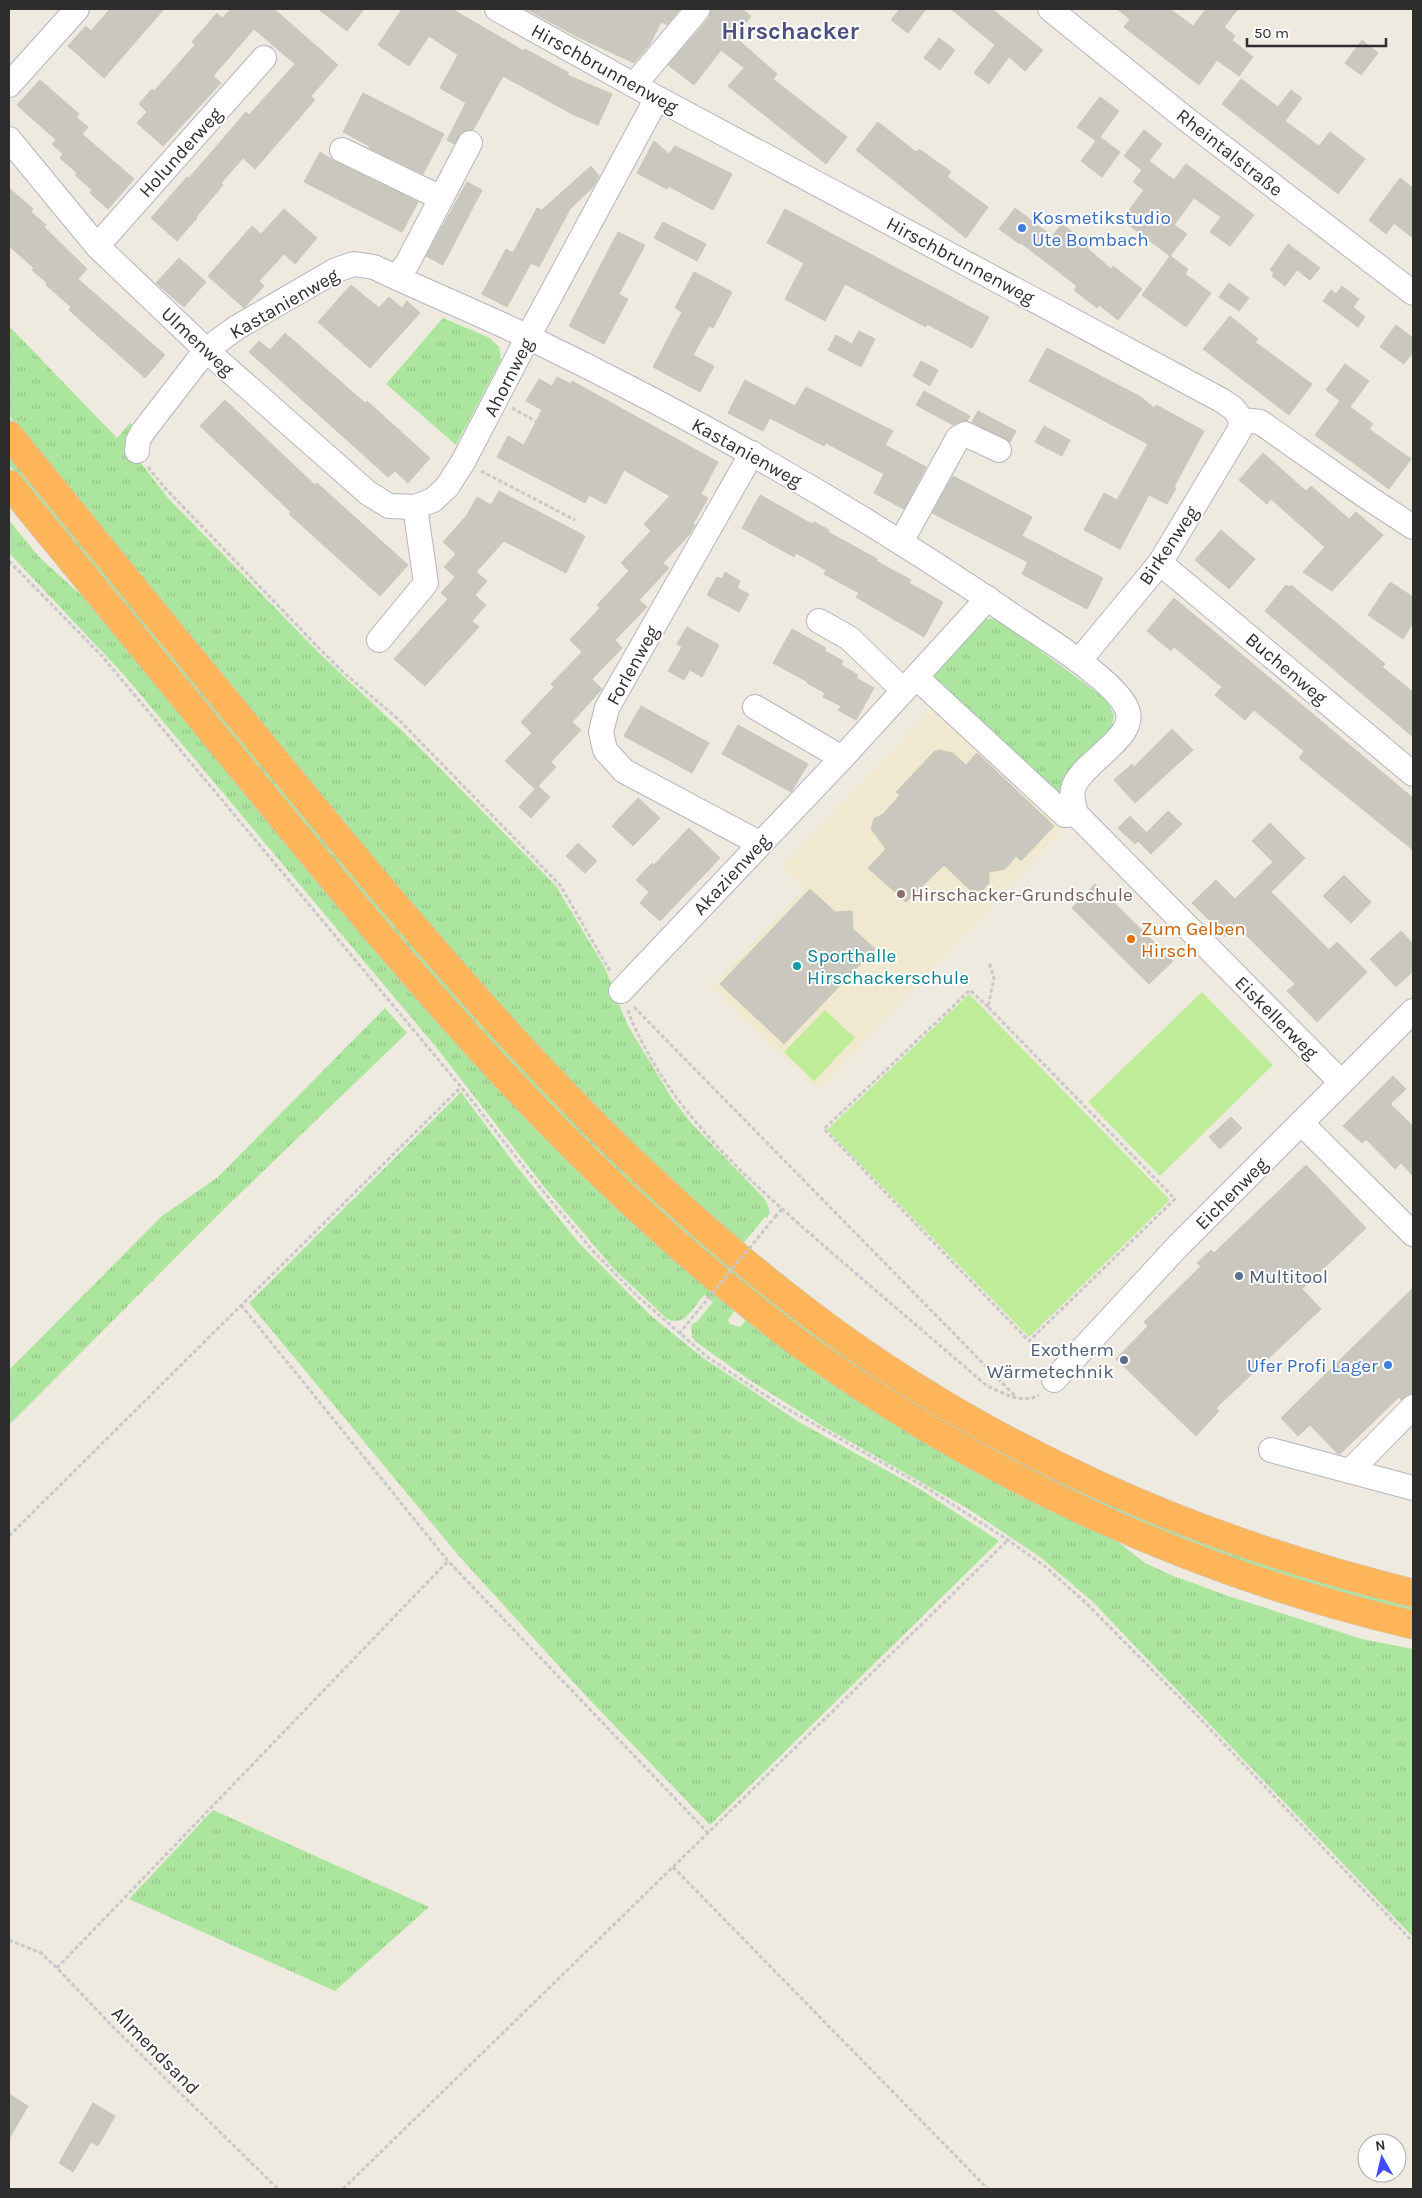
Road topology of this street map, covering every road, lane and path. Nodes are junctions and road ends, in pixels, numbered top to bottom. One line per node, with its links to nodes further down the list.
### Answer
1 (77, 9): 6 (street)
2 (497, 9): 7 (street, Hirschbrunnenweg)
3 (698, 9): 7 (street)
4 (1050, 9): 15 (street, Rheintalstraße)
5 (264, 58): 13 (street, Holunderweg)
6 (9, 85)
7 (634, 86): 8 (street, Hirschbrunnenweg)
8 (657, 98): 16 (street, Ahornweg); 19 (street, Hirschbrunnenweg)
9 (9, 139): 13 (street, Ulmenweg)
10 (470, 143): 12 (street)
11 (342, 150): 12 (street)
12 (441, 198): 14 (street)
13 (97, 246): 17 (street, Ulmenweg)
14 (396, 277): 16 (street, Kastanienweg); 17 (street, Kastanienweg)
15 (1413, 293)
16 (528, 337): 18 (street, Ahornweg); 23 (street, Kastanienweg)
17 (206, 350): 22 (street, Kastanienweg); 27 (street, Ulmenweg)
18 (496, 400): 24 (path); 25 (street, Ahornweg)
19 (1242, 420): 29 (street); 31 (street, Birkenweg)
20 (9, 435): 63 (highway)
21 (999, 450): 30 (street)
22 (137, 451): 43 (path)
23 (752, 453): 30 (street, Kastanienweg); 41 (street, Forlenweg)
24 (608, 461)
25 (463, 462): 27 (street, Ahornweg); 28 (path)
26 (9, 484): 64 (highway)
27 (415, 507): 34 (street)
28 (575, 520)
29 (1413, 527)
30 (901, 542): 32 (street, Kastanienweg)
31 (1160, 563): 35 (street, Birkenweg); 39 (street, Buchenweg)
32 (988, 598): 35 (street, Kastanienweg); 36 (street, Akazienweg)
33 (819, 621): 36 (street)
34 (379, 640)
35 (1079, 661): 40 (street)
36 (909, 684): 38 (street, Akazienweg); 40 (street)
37 (755, 708): 38 (street)
38 (842, 758): 41 (street, Akazienweg)
39 (1413, 774)
40 (1076, 814): 47 (street, Eiskellerweg)
41 (759, 843): 43 (street, Akazienweg)
42 (989, 962): 44 (path)
43 (625, 997): 55 (path)
44 (988, 1007): 44 (path)
45 (1413, 1010): 47 (street, Eichenweg)
46 (632, 1024): 50 (path)
47 (1341, 1082): 49 (street, Eichenweg)
48 (461, 1087): 52 (path)
49 (1301, 1122): 51 (street); 54 (street, Eichenweg)
50 (782, 1209): 53 (path, bridge); 55 (path)
51 (1413, 1234)
52 (241, 1305): 60 (path); 62 (path)
53 (679, 1334)
54 (1054, 1380): 55 (path)
55 (1018, 1399)
56 (1413, 1408): 58 (street)
57 (1271, 1450): 58 (street)
58 (1350, 1471): 59 (street)
59 (1408, 1481)
60 (9, 1536)
61 (1008, 1540): 65 (path)
62 (448, 1561): 65 (path); 68 (path)
63 (1413, 1593)
64 (1413, 1625)
65 (708, 1833): 66 (path)
66 (673, 1867): 70 (path); 71 (path)
67 (9, 1940): 68 (path, Allmendsand)
68 (57, 1968): 69 (path, Allmendsand)
69 (278, 2189)
70 (343, 2189)
71 (988, 2189)

